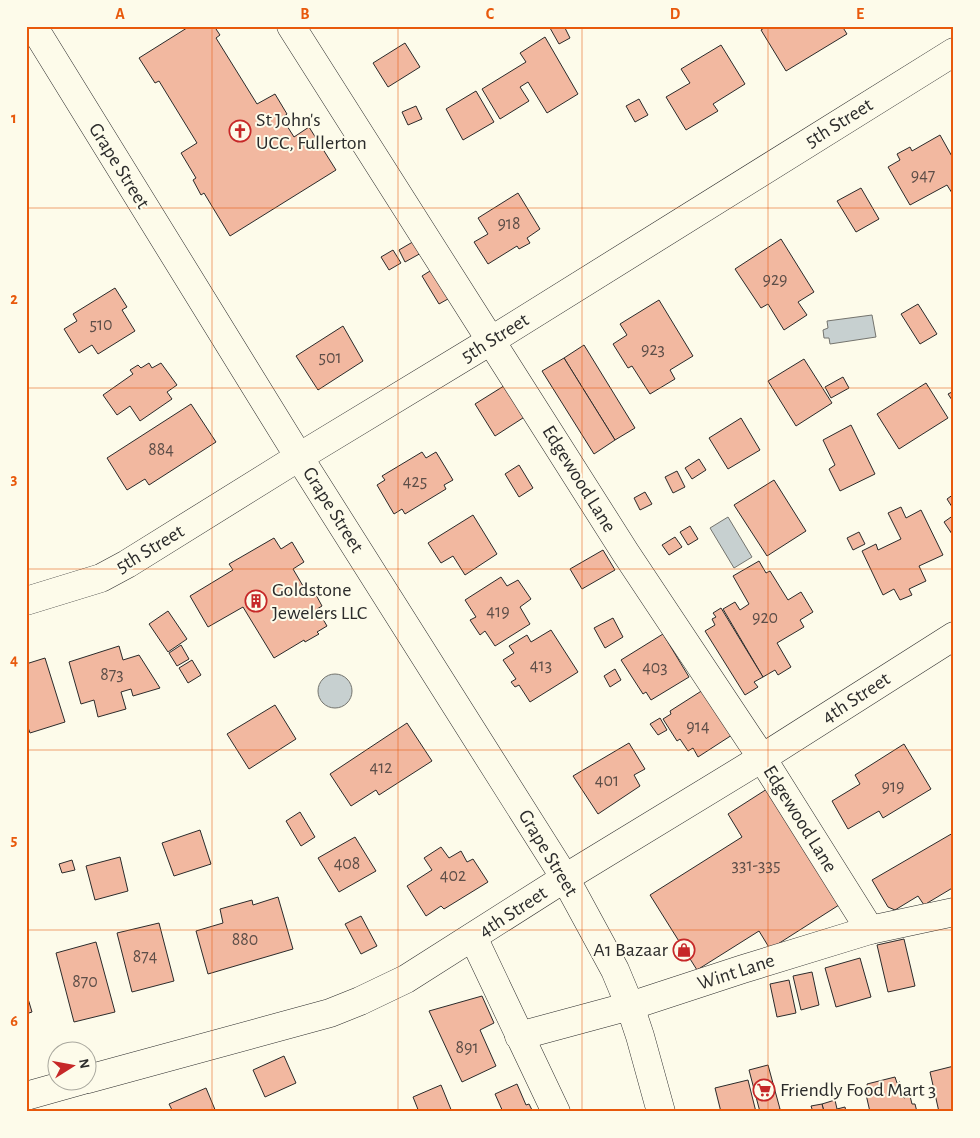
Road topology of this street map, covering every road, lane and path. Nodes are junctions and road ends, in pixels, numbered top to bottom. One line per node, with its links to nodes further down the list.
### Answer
1 (291, 26): 4 (street, Edgewood Lane)
2 (36, 31): 5 (street, Grape Street)
3 (954, 52): 4 (street, 5th Street)
4 (492, 340): 5 (street, 5th Street); 8 (street, Edgewood Lane)
5 (299, 457): 6 (street, 5th Street); 9 (street, Grape Street)
6 (26, 601)
7 (954, 636): 8 (street, 4th Street)
8 (762, 758): 9 (street, 4th Street); 11 (street, Edgewood Lane)
9 (565, 878): 12 (street, 4th Street); 13 (street, Grape Street)
10 (954, 912): 11 (street, Wint Lane)
11 (870, 930): 13 (street, Wint Lane)
12 (473, 938): 14 (street); 15 (street, 4th Street)
13 (630, 1006): 14 (street, Wint Lane); 19 (street, Grape Street)
14 (519, 1036): 18 (street)
15 (98, 1076)
16 (48, 1090): 17 (street)
17 (26, 1096)
18 (556, 1112)
19 (661, 1112)

